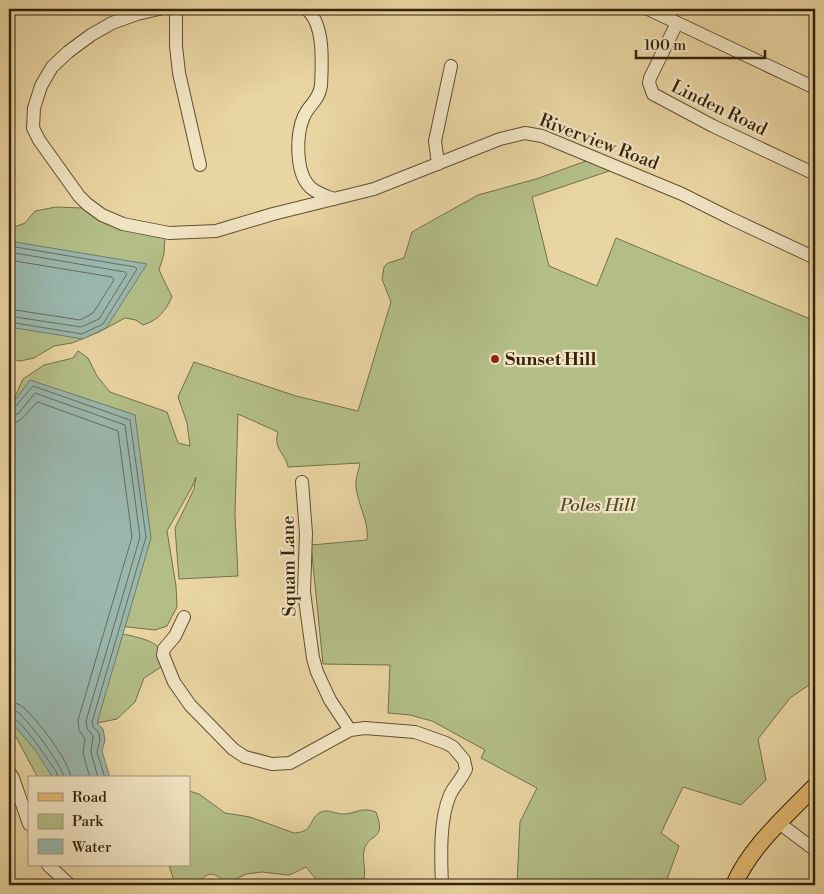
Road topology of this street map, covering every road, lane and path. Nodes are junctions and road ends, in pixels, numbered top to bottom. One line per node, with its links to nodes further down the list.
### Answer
1 (159, 9): 11 (street, Riverview Road)
2 (176, 9): 9 (street)
3 (306, 9): 11 (street)
4 (648, 9): 5 (street)
5 (677, 22): 7 (street); 10 (street, Linden Road)
6 (451, 66): 8 (street)
7 (815, 88)
8 (438, 164): 11 (street, Riverview Road); 12 (street, Riverview Road)
9 (200, 165)
10 (815, 174)
11 (334, 199)
12 (815, 258)
13 (302, 482): 15 (street, Squam Lane)
14 (184, 617): 15 (street)
15 (350, 730): 23 (street)
16 (9, 772): 18 (street)
17 (815, 786): 19 (main road)
18 (28, 821)
19 (779, 823): 20 (street); 24 (main road)
20 (815, 850)
21 (49, 866): 22 (street)
22 (70, 885)
23 (442, 885)
24 (734, 885)

